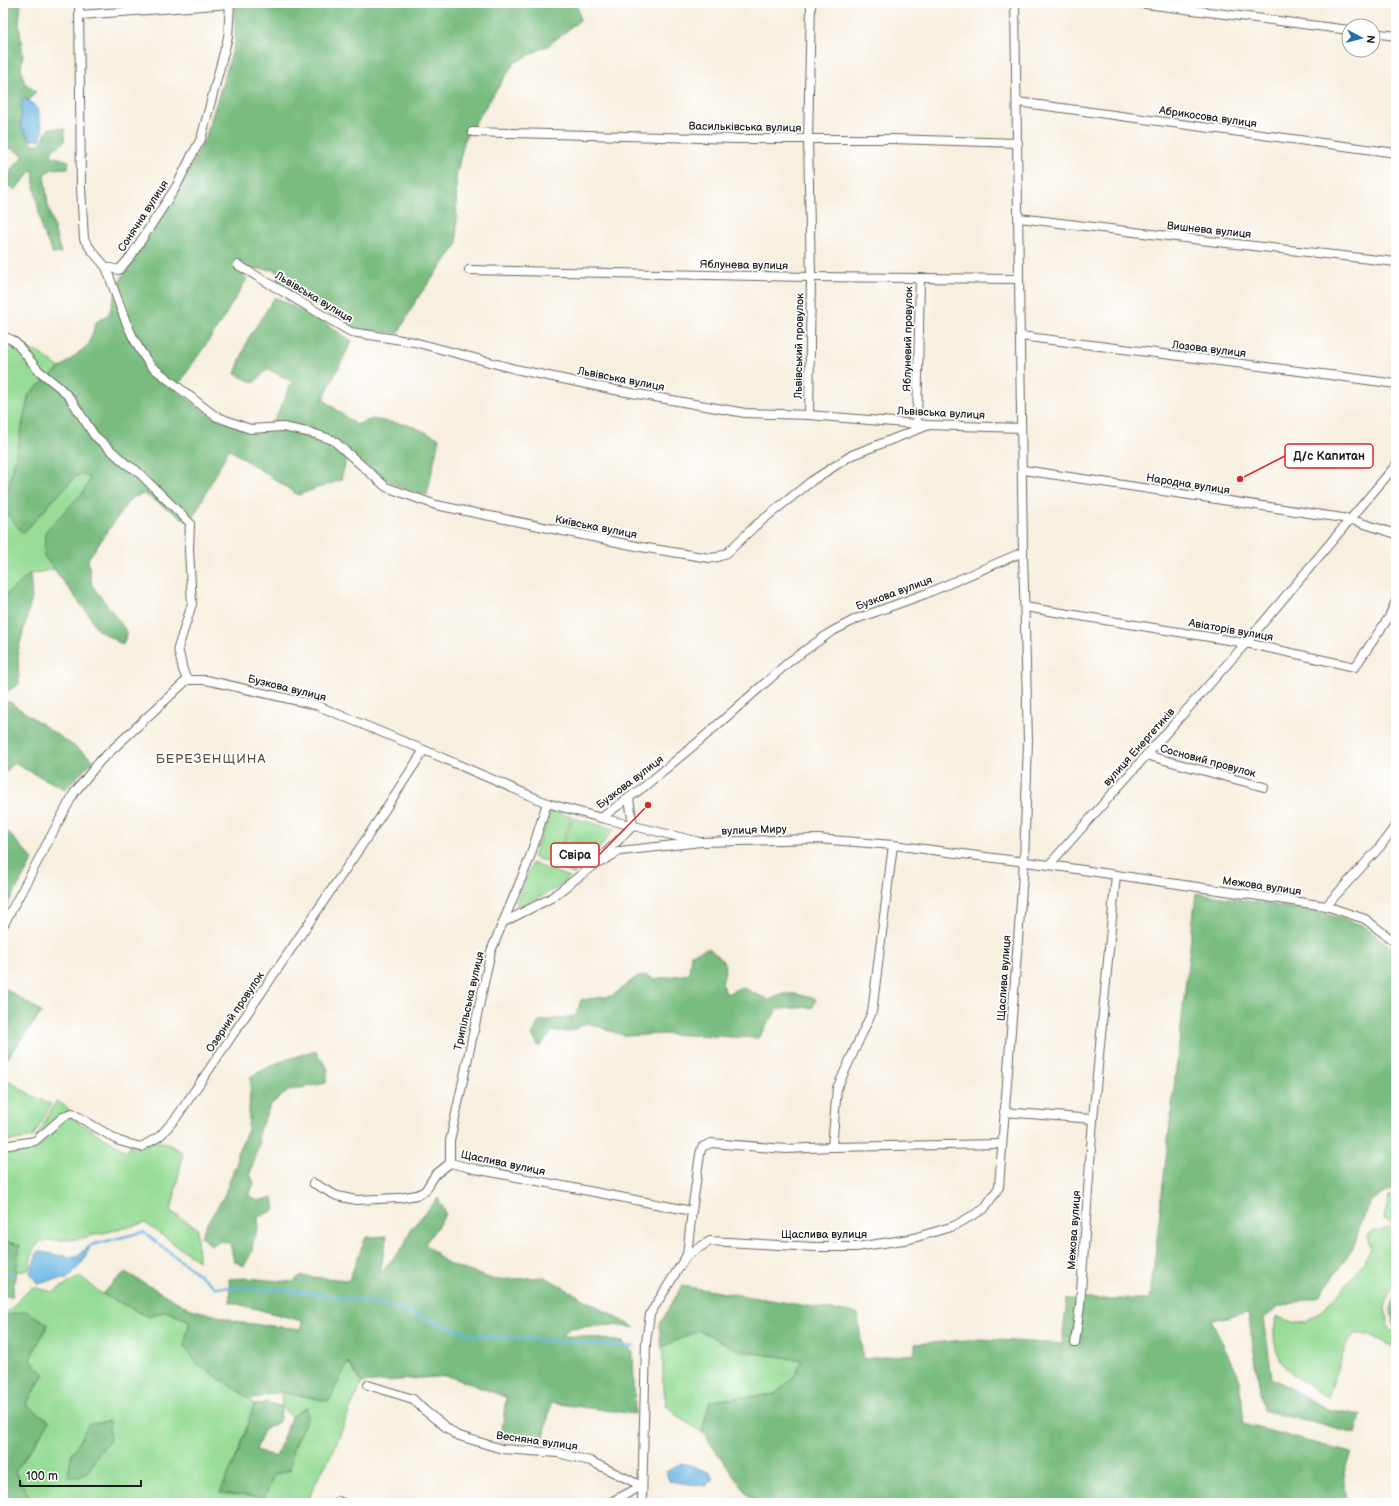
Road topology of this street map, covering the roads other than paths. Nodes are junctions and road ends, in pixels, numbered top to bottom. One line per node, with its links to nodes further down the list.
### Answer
1 (79, 3): 6 (street)
2 (230, 3): 6 (street, Сонячна вулиця); 18 (street, Сонячна вулиця)
3 (811, 3): 12 (street, Львівський провулок)
4 (1015, 3): 10 (street, Щаслива вулиця)
5 (1138, 3): 7 (street)
6 (80, 15): 18 (street)
7 (1341, 29)
8 (1381, 34): 9 (street)
9 (1396, 36)
10 (1017, 102): 13 (street, Щаслива вулиця); 14 (street, Абрикосова вулиця)
11 (472, 132): 12 (street, Васильківська вулиця)
12 (808, 139): 13 (street, Васильківська вулиця); 20 (street, Львівський провулок)
13 (1018, 143): 15 (street, Щаслива вулиця)
14 (1396, 153)
15 (1019, 218): 16 (street, Вишнева вулиця); 22 (street, Щаслива вулиця)
16 (1396, 262)
17 (238, 265): 26 (street, Львівська вулиця)
18 (106, 267): 28 (street, Київська вулиця)
19 (469, 270): 20 (street, Яблунева вулиця)
20 (811, 277): 21 (street, Яблунева вулиця); 26 (street, Львівський провулок)
21 (920, 278): 22 (street, Яблунева вулиця); 27 (street, Яблуневий провулок)
22 (1019, 278): 24 (street, Щаслива вулиця)
23 (3, 336): 38 (street)
24 (1020, 336): 25 (street, Лозова вулиця); 29 (street, Щаслива вулиця)
25 (1396, 384)
26 (809, 416): 27 (street, Львівська вулиця)
27 (917, 424): 28 (street, Львівська вулиця)
28 (929, 425): 29 (street, Львівська вулиця)
29 (1021, 428): 31 (street, Щаслива вулиця)
30 (1396, 465): 32 (street, вулиця Енергетиків)
31 (1023, 470): 32 (street, Народна вулиця); 34 (street, Щаслива вулиця)
32 (1349, 519): 33 (street); 37 (street, вулиця Енергетиків)
33 (1396, 534)
34 (1023, 552): 36 (street, Щаслива вулиця); 42 (street, Бузкова вулиця)
35 (1396, 601): 37 (street, Авіаторів вулиця)
36 (1025, 607): 37 (street, Авіаторів вулиця); 49 (street, Щаслива вулиця)
37 (1246, 643): 40 (street, вулиця Енергетиків)
38 (187, 680): 39 (street, Бузкова вулиця); 55 (street)
39 (424, 750): 43 (street, Бузкова вулиця); 60 (street, Озерний провулок)
40 (1146, 755): 41 (street, Сосновий провулок); 50 (street, вулиця Енергетиків)
41 (1264, 787)
42 (629, 798): 44 (street, Бузкова вулиця); 46 (street)
43 (546, 804): 44 (street, Бузкова вулиця); 54 (street, Трипільська вулиця)
44 (602, 818): 46 (street)
45 (1396, 825): 53 (street)
46 (633, 826): 47 (street); 51 (street)
47 (701, 842): 48 (street, вулиця Миру); 51 (street, вулиця Миру)
48 (893, 845): 49 (street, вулиця Миру); 61 (street)
49 (1024, 862): 50 (street, Межова вулиця); 57 (street, Щаслива вулиця)
50 (1049, 865): 52 (street, Межова вулиця)
51 (590, 868): 54 (street, вулиця Миру)
52 (1116, 875): 53 (street, Межова вулиця); 58 (street, Межова вулиця)
53 (1326, 906): 56 (street, Межова вулиця)
54 (504, 922): 62 (street, Трипільська вулиця)
55 (3, 926)
56 (1396, 943)
57 (1004, 1112): 58 (street); 59 (street, Щаслива вулиця)
58 (1093, 1119): 66 (street, Межова вулиця)
59 (1002, 1144): 61 (street, Щаслива вулиця); 65 (street, Щаслива вулиця)
60 (3, 1146)
61 (832, 1147): 64 (street, Щаслива вулиця)
62 (450, 1163): 63 (street); 64 (street, Щаслива вулиця)
63 (313, 1183)
64 (692, 1211): 65 (street, Щаслива вулиця)
65 (687, 1255): 68 (street, Щаслива вулиця)
66 (1075, 1343)
67 (368, 1385): 68 (street, Весняна вулиця)
68 (642, 1486): 69 (street); 70 (street, Щаслива вулиця)
69 (609, 1503)
70 (642, 1503)

